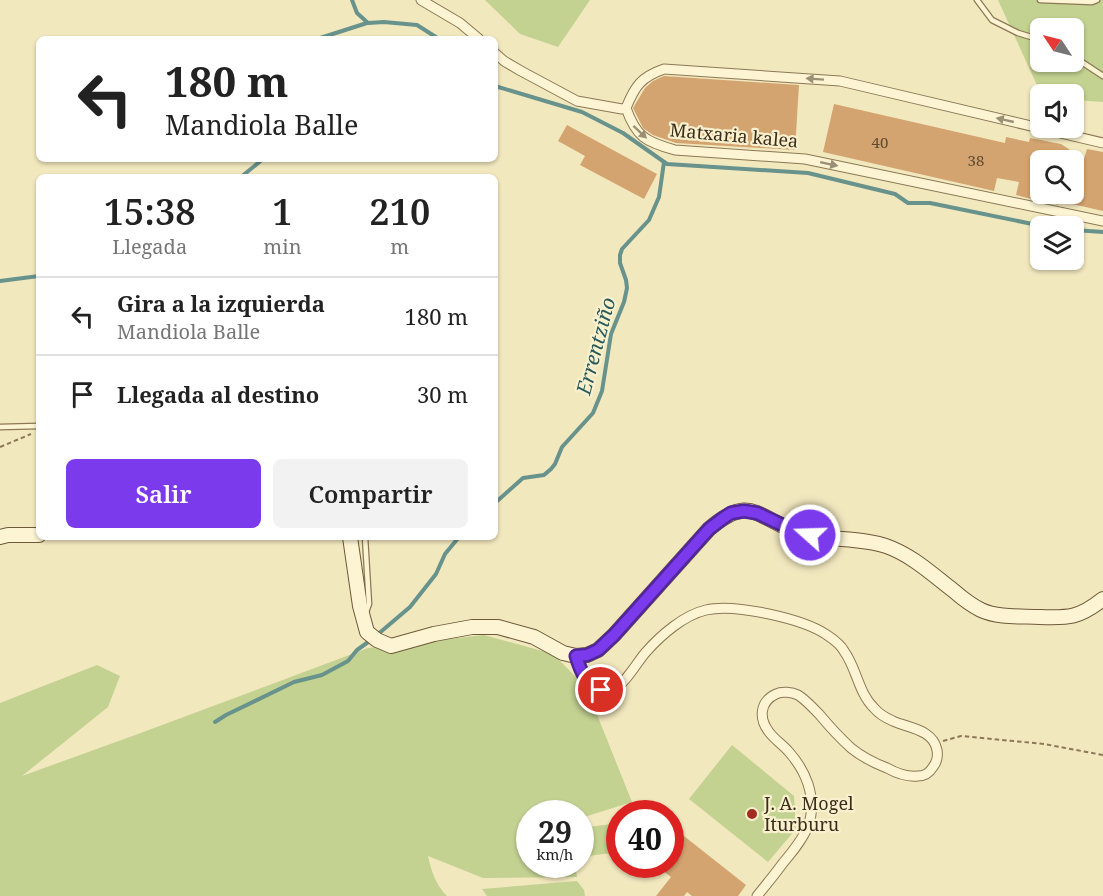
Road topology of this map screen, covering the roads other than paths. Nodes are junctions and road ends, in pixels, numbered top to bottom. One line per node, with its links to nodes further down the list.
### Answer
1 (421, 0): 5 (street)
2 (978, 0): 6 (lane)
3 (1041, 0): 4 (lane)
4 (1097, 0)
5 (475, 36)
6 (1030, 37)
7 (498, 55): 10 (street)
8 (1084, 64): 9 (lane)
9 (1103, 76)
10 (627, 108): 11 (street, one-way to 10); 12 (street, Matxaria kalea, one-way to 12)
11 (1103, 143)
12 (1103, 221)
13 (36, 426): 14 (lane)
14 (0, 427)
15 (36, 535): 16 (street)
16 (0, 537)
17 (350, 540): 20 (street)
18 (365, 540): 20 (lane)
19 (1103, 599): 21 (street)
20 (364, 616): 21 (street)
21 (576, 656): 22 (street)
22 (757, 896)

